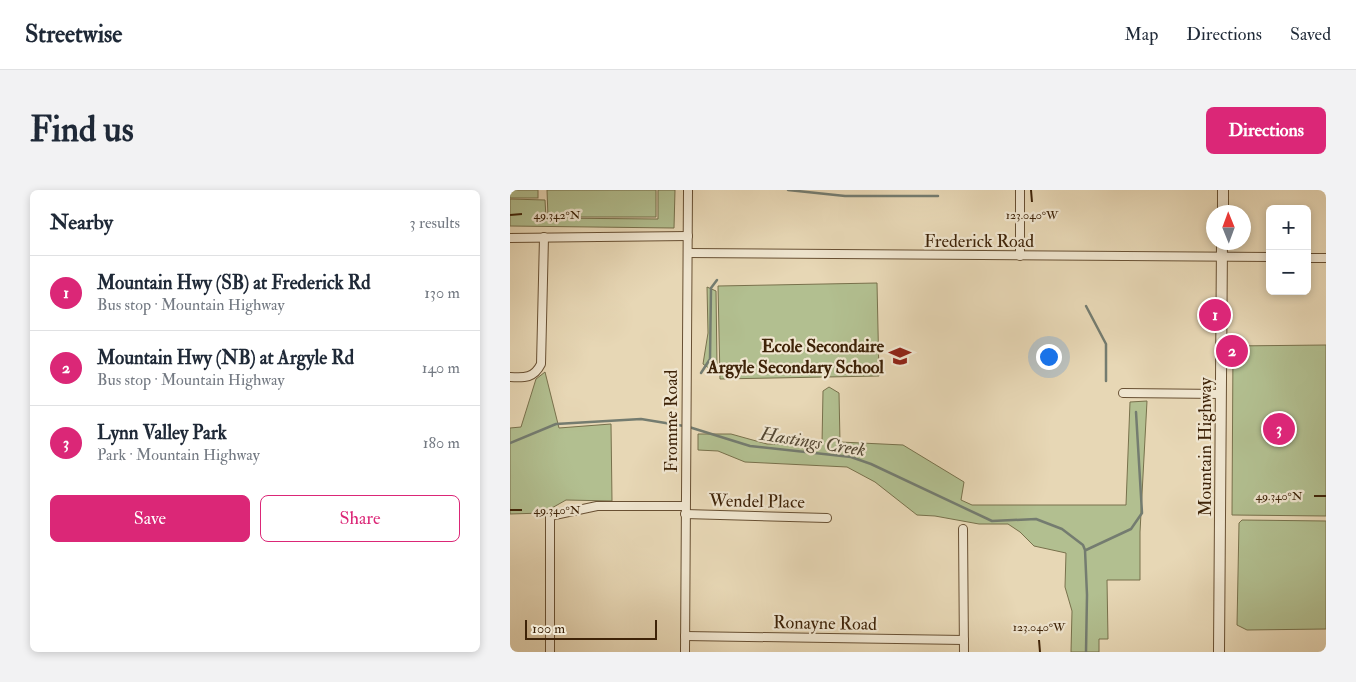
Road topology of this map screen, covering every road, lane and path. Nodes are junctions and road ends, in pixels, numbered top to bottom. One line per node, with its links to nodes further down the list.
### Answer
1 (688, 190): 5 (street, Fromme Road)
2 (1020, 190): 10 (street)
3 (1223, 190): 4 (street)
4 (1223, 205)
5 (688, 236): 6 (street); 9 (street, Fromme Road)
6 (544, 237): 7 (street); 15 (street)
7 (510, 238)
8 (1222, 250): 11 (street, Mountain Highway)
9 (688, 253): 10 (street, Frederick Road); 18 (street, Fromme Road)
10 (1020, 256): 11 (street, Frederick Road)
11 (1222, 258): 12 (street, Frederick Road); 17 (street, Mountain Highway)
12 (1266, 258)
13 (1311, 258): 14 (street)
14 (1326, 258)
15 (510, 378)
16 (1123, 393): 17 (street)
17 (1221, 394): 26 (street, Mountain Highway)
18 (685, 510): 19 (street, Wendel Place); 21 (street, Fromme Road); 23 (street, Wendel Place)
19 (827, 518)
20 (964, 529): 22 (street)
21 (685, 636): 22 (street, Ronayne Road); 24 (street, Fromme Road)
22 (964, 640): 25 (street)
23 (550, 652)
24 (685, 652)
25 (964, 652)
26 (1220, 652)

